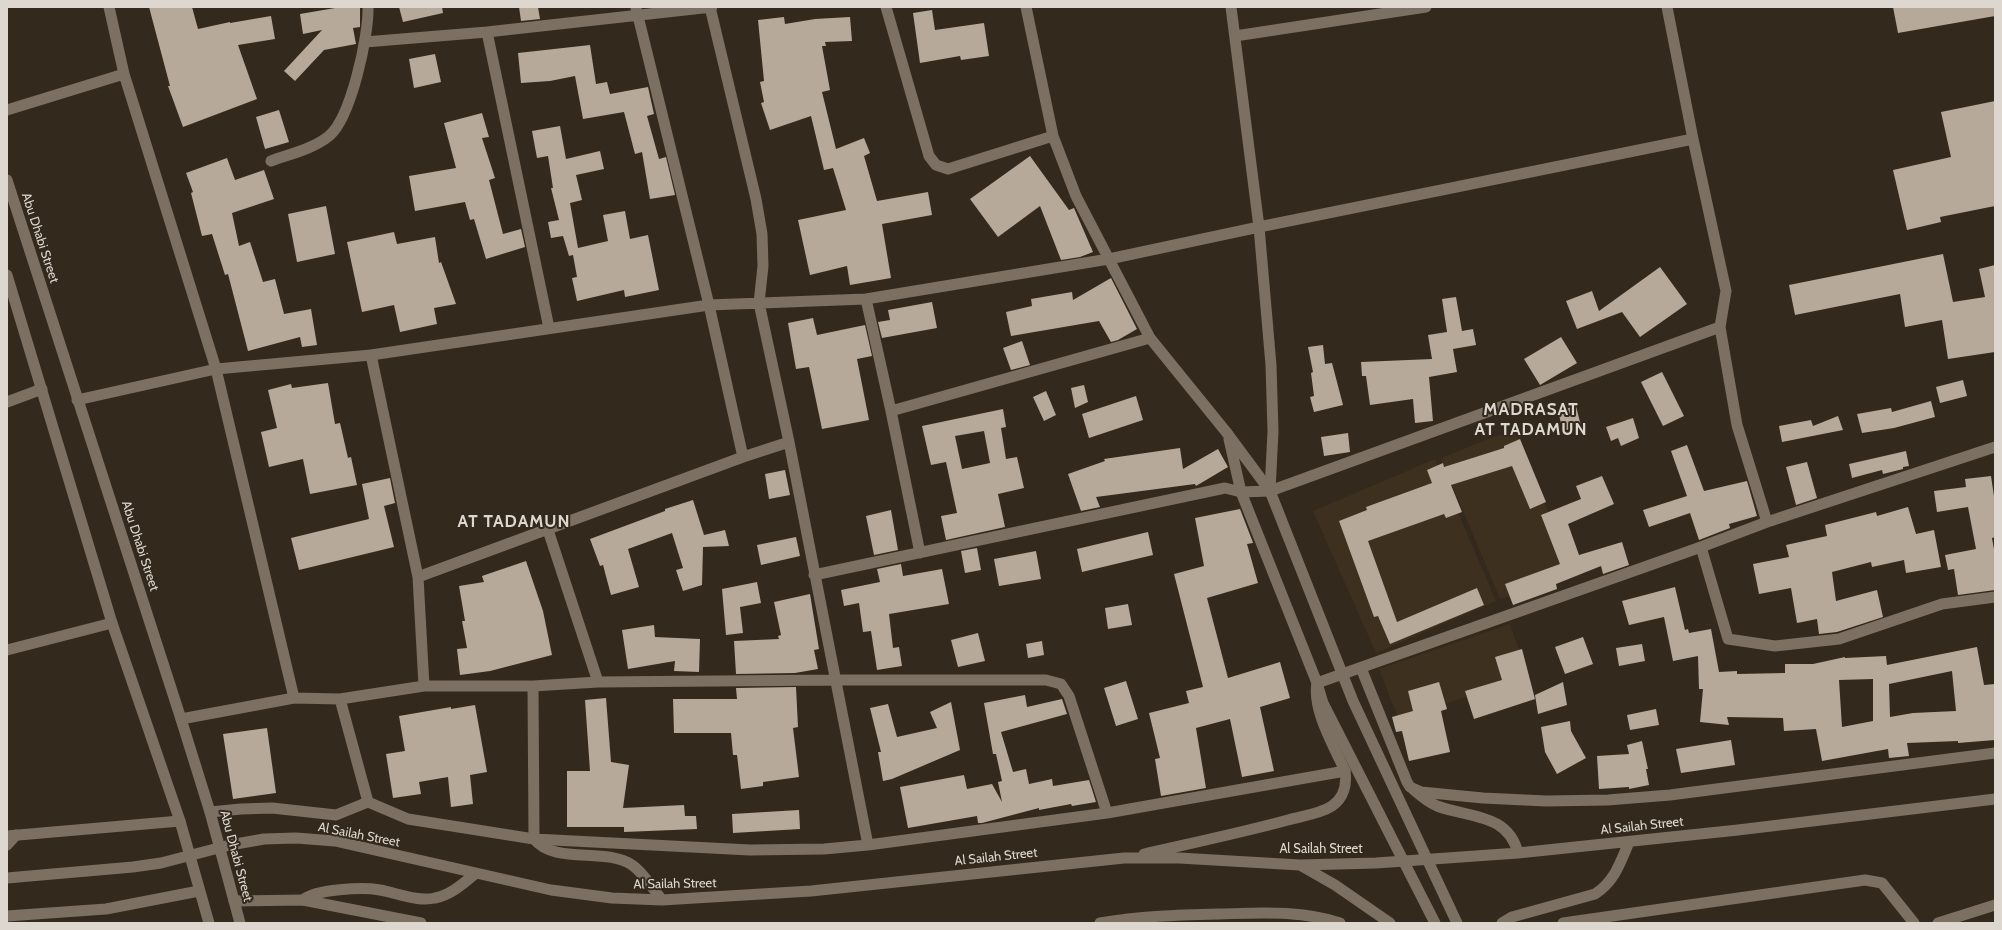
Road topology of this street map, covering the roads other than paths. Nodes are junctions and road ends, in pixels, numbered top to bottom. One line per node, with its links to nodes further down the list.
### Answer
1 (109, 7): 13 (street)
2 (368, 7): 12 (street)
3 (710, 7): 9 (street); 23 (street)
4 (886, 7): 15 (street)
5 (1026, 7): 15 (street)
6 (1231, 7): 11 (street)
7 (1426, 7): 11 (street)
8 (1667, 7): 16 (street)
9 (636, 11): 10 (street); 24 (street)
10 (487, 32): 12 (street); 26 (street)
11 (1235, 36): 19 (street)
12 (365, 42): 17 (street)
13 (124, 74): 14 (street); 29 (street)
14 (7, 110)
15 (1053, 136): 20 (street)
16 (1693, 139): 19 (street); 25 (street)
17 (271, 161)
18 (7, 180): 31 (street, Abu Dhabi Street)
19 (1259, 227): 20 (street); 38 (street)
20 (1109, 260): 22 (street); 27 (street)
21 (7, 275): 30 (street)
22 (866, 299): 23 (street); 33 (street)
23 (759, 303): 24 (street); 35 (street)
24 (709, 305): 26 (street); 37 (street)
25 (1720, 327): 38 (street); 40 (street)
26 (549, 328): 28 (street)
27 (1150, 338): 33 (street); 34 (street)
28 (371, 354): 29 (street); 45 (street)
29 (216, 369): 31 (street); 56 (street)
30 (42, 389): 32 (street); 47 (street)
31 (77, 400): 58 (street, Abu Dhabi Street)
32 (7, 402)
33 (891, 411): 43 (street)
34 (1228, 433): 38 (street); 39 (street)
35 (789, 442): 37 (street); 44 (street)
36 (1995, 447): 40 (street)
37 (743, 456): 41 (street)
38 (1270, 491): 39 (street); 50 (street)
39 (1241, 492): 43 (street); 53 (street)
40 (1767, 522): 42 (street)
41 (548, 530): 45 (street); 52 (street)
42 (1702, 547): 46 (street); 49 (street)
43 (920, 553): 44 (street)
44 (814, 575): 51 (street)
45 (418, 577): 54 (street)
46 (1995, 597)
47 (112, 623): 48 (street); 66 (street)
48 (7, 650)
49 (1361, 668): 50 (street); 61 (street)
50 (1342, 675): 53 (street); 93 (street)
51 (834, 680): 52 (street); 65 (street); 71 (street)
52 (598, 682): 55 (street)
53 (1317, 683): 60 (street); 92 (street)
54 (424, 686): 55 (street); 57 (street)
55 (533, 686): 68 (street)
56 (294, 698): 57 (street); 58 (street)
57 (340, 699): 63 (street)
58 (181, 719): 64 (street, Abu Dhabi Street)
59 (1995, 754): 61 (street)
60 (1344, 771): 65 (street); 73 (street)
61 (1414, 790): 72 (street)
62 (1994, 796): 69 (street, Al Sailah Street)
63 (368, 802): 64 (street); 68 (street)
64 (210, 812): 80 (street, Abu Dhabi Street)
65 (1107, 813): 71 (street)
66 (180, 821): 67 (street); 77 (street)
67 (11, 835): 70 (street)
68 (534, 839): 71 (street); 79 (street)
69 (1629, 842): 72 (street, Al Sailah Street); 94 (street)
70 (7, 845)
71 (868, 845)
72 (1518, 853): 74 (street, Al Sailah Street)
73 (1124, 858): 74 (street, Al Sailah Street); 79 (street, Al Sailah Street)
74 (1300, 865): 91 (street)
75 (476, 874): 76 (street, Al Sailah Street); 78 (street); 79 (street, Al Sailah Street)
76 (7, 878)
77 (199, 891): 83 (street); 85 (street)
78 (303, 900): 80 (street); 87 (street)
79 (662, 900)
80 (234, 901): 86 (street, Abu Dhabi Street)
81 (1995, 905): 97 (street)
82 (1270, 912): 88 (street); 89 (street); 90 (street)
83 (7, 916)
84 (1619, 919): 95 (street); 96 (street)
85 (209, 923)
86 (240, 923)
87 (421, 923)
88 (1100, 923)
89 (1274, 923)
90 (1340, 923)
91 (1390, 923)
92 (1435, 923)
93 (1457, 923)
94 (1502, 923)
95 (1563, 923)
96 (1914, 923)
97 (1938, 923)

